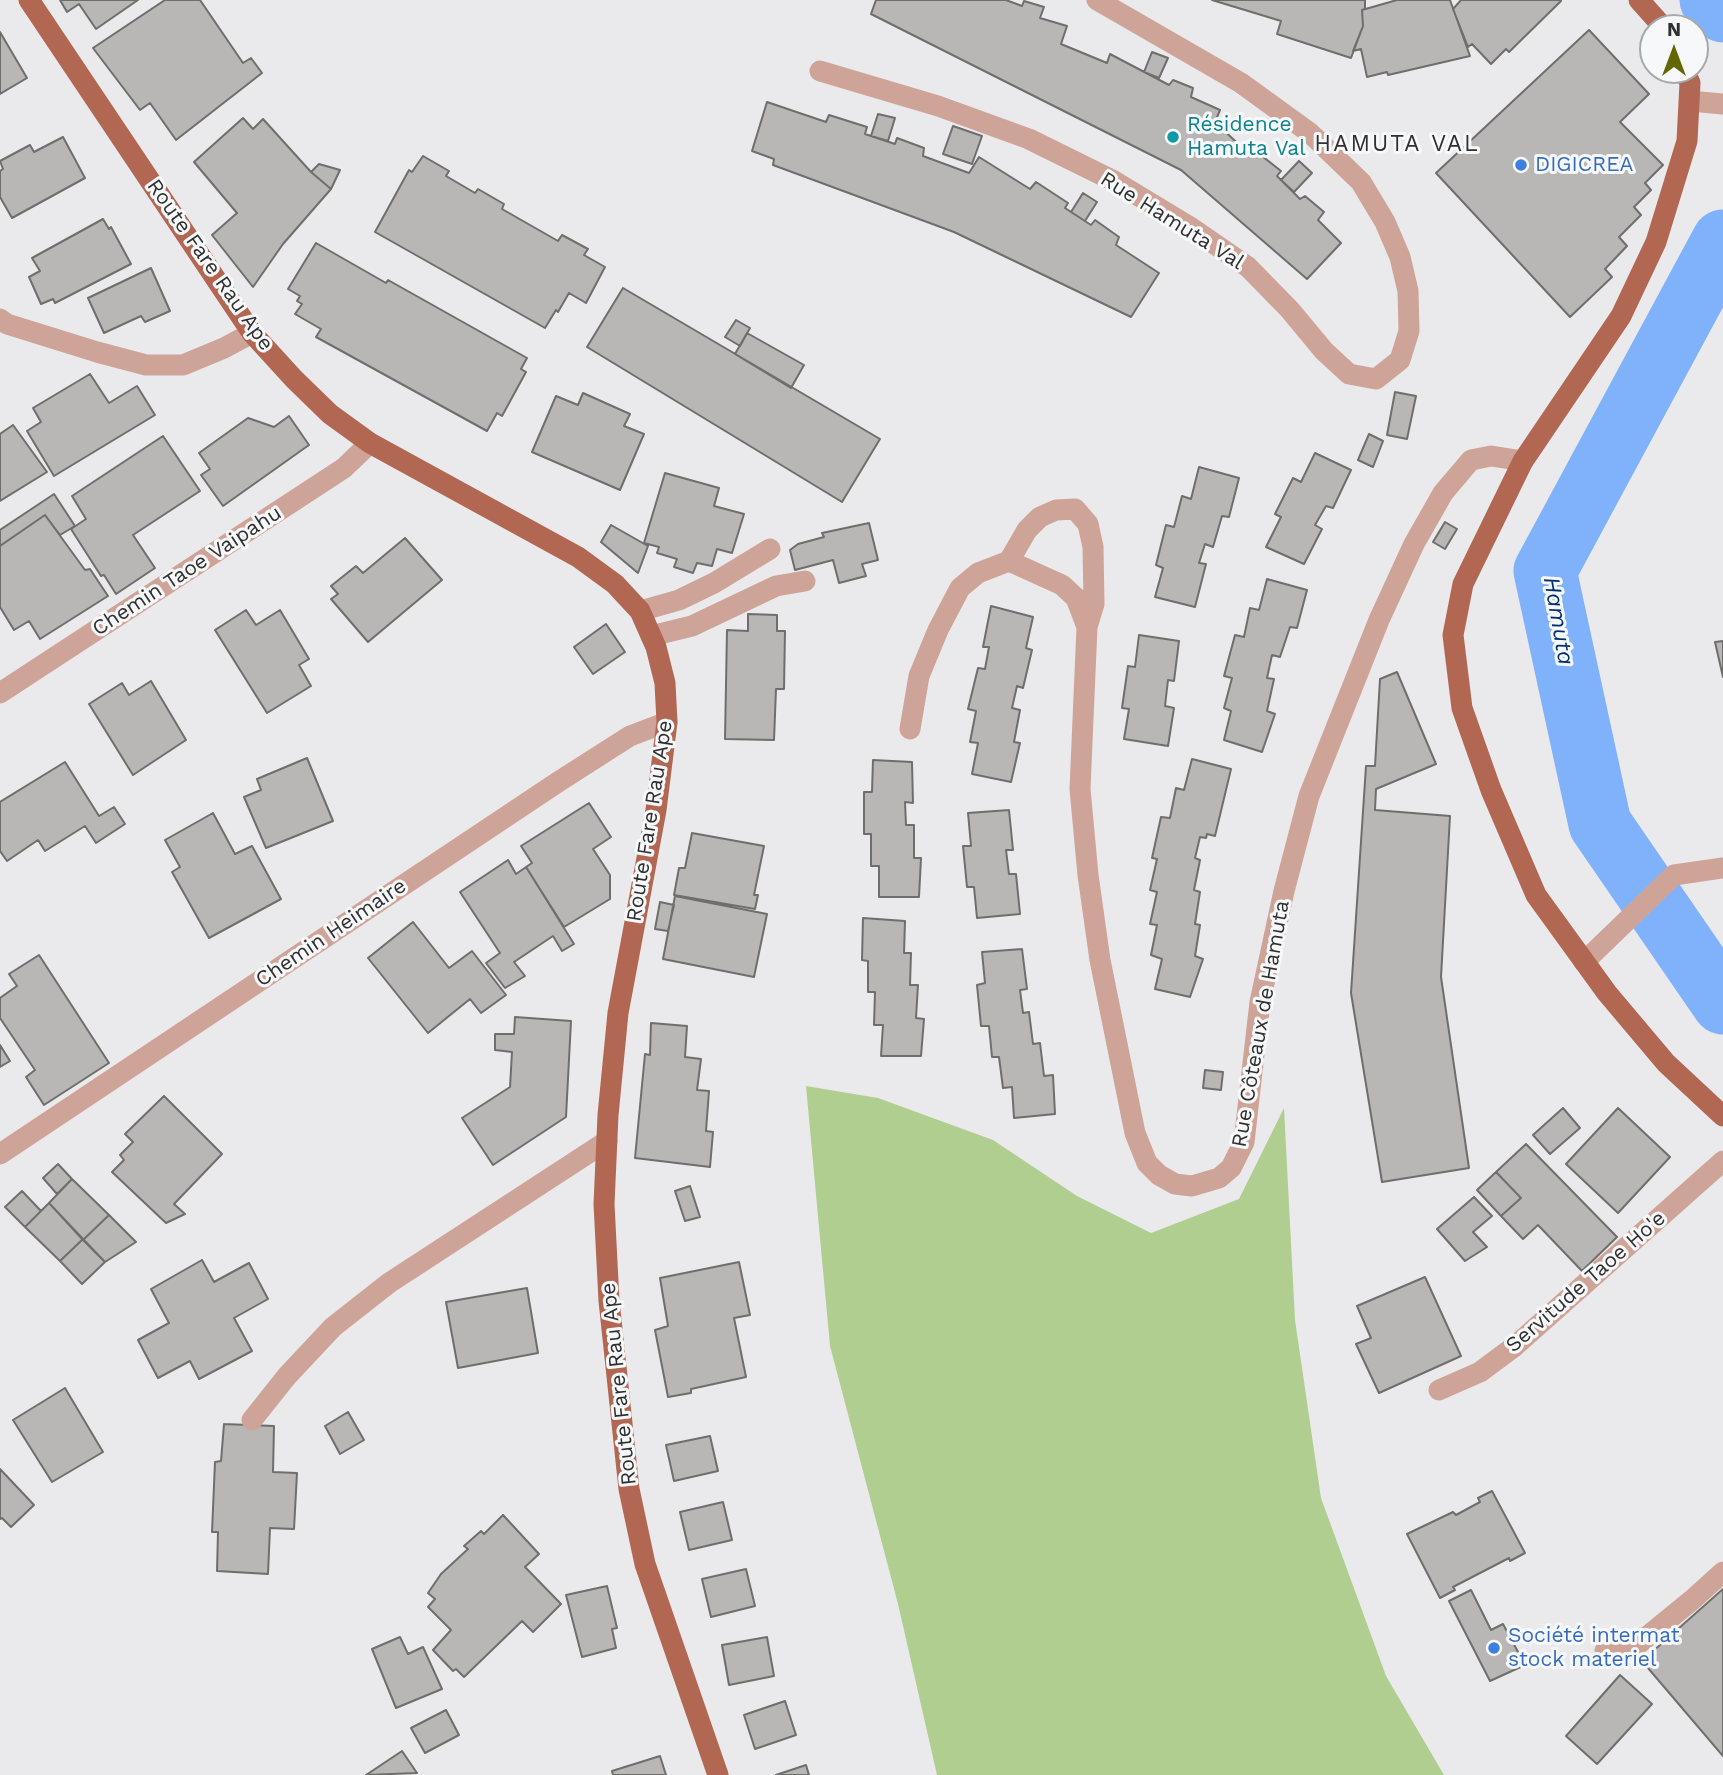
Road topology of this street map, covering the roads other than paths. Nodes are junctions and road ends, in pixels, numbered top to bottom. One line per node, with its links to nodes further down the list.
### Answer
1 (29, 0): 10 (main road, Route Fare Rau Ape)
2 (1097, 0): 5 (street, Rue Hamuta Val)
3 (1639, 0): 4 (main road)
4 (1652, 14)
5 (820, 71)
6 (1690, 84): 7 (main road)
7 (1690, 101): 8 (street); 12 (main road)
8 (1718, 104)
9 (4, 326): 10 (street)
10 (252, 332): 11 (main road, Route Fare Rau Ape)
11 (370, 443): 16 (main road, Route Fare Rau Ape); 19 (street, Chemin Taoe Vaipahu)
12 (1523, 461): 17 (street, Rue Côteaux de Hamuta); 23 (main road)
13 (769, 548): 16 (street)
14 (1009, 561): 17 (street, Rue Côteaux de Hamuta); 17 (street, Rue Côteaux de Hamuta); 21 (street)
15 (805, 581): 18 (street)
16 (640, 611): 18 (main road, Route Fare Rau Ape)
17 (1087, 626)
18 (651, 636): 20 (main road, Route Fare Rau Ape)
19 (1, 691)
20 (667, 722): 25 (main road, Route Fare Rau Ape); 26 (street, Chemin Heimaire)
21 (910, 729)
22 (1723, 868): 23 (street)
23 (1584, 962): 24 (main road)
24 (1723, 1116)
25 (607, 1141): 29 (street); 32 (main road, Route Fare Rau Ape)
26 (0, 1154)
27 (1723, 1161): 28 (street, Servitude Taoe Ho'e)
28 (1439, 1390)
29 (252, 1419)
30 (1723, 1572): 31 (street)
31 (1605, 1651)
32 (718, 1775)

